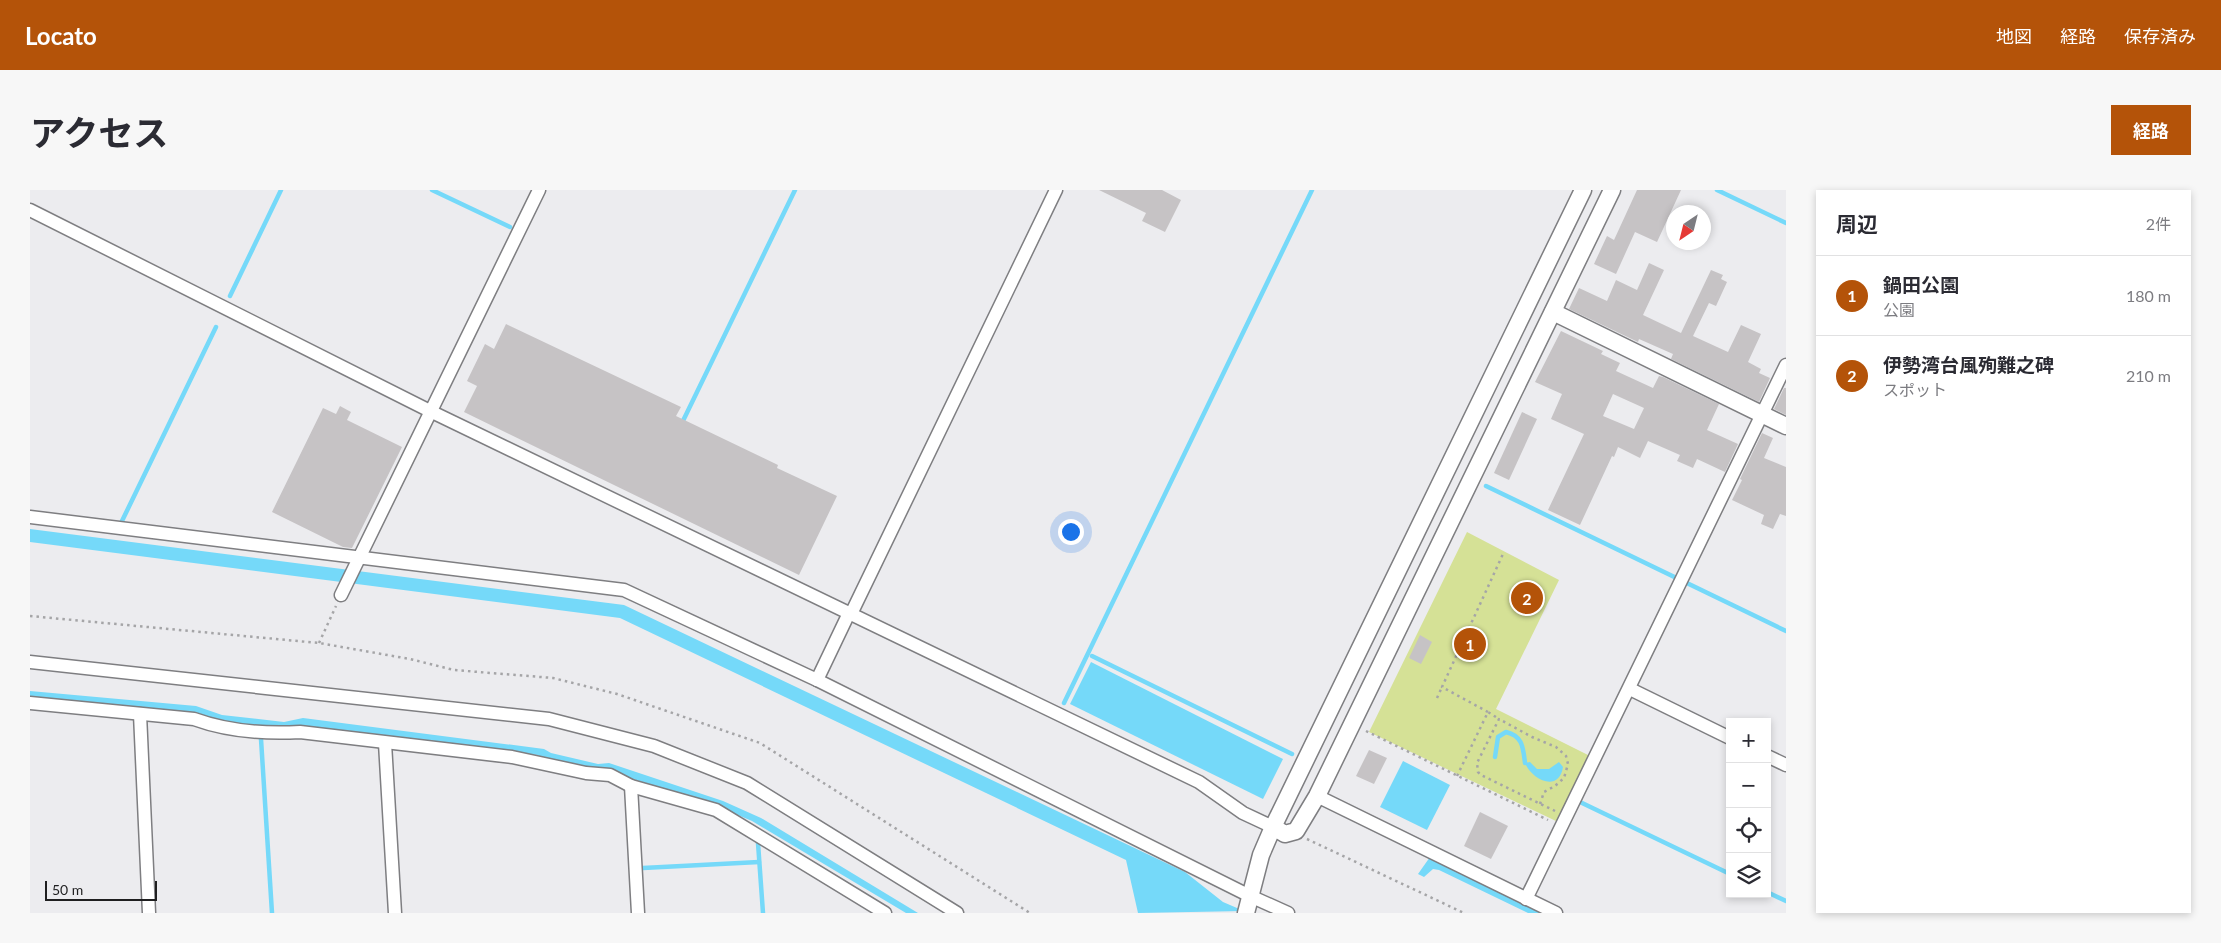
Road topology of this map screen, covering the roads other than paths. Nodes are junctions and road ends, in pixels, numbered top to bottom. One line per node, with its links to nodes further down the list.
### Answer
1 (539, 190): 8 (street)
2 (1056, 190): 14 (street)
3 (1583, 190): 26 (street)
4 (1612, 190): 6 (street)
5 (30, 210): 8 (street)
6 (1553, 312): 9 (street); 25 (street)
7 (1786, 365): 9 (street)
8 (432, 412): 12 (street); 14 (street)
9 (1762, 414): 10 (street); 17 (street)
10 (1786, 426)
11 (30, 517): 12 (street)
12 (361, 556): 13 (street); 16 (street)
13 (341, 595)
14 (850, 614): 16 (street); 26 (street)
15 (30, 662): 33 (street)
16 (817, 680): 28 (street)
17 (1630, 689): 20 (street); 27 (street)
18 (30, 703): 19 (street)
19 (140, 714): 21 (street); 29 (street)
20 (1726, 736)
21 (386, 743): 24 (street); 30 (street)
22 (1771, 758): 23 (street)
23 (1786, 765)
24 (631, 786): 31 (street); 32 (street)
25 (1317, 796): 26 (street); 27 (street)
26 (1273, 827): 28 (street)
27 (1526, 898): 35 (street)
28 (1248, 905): 34 (street)
29 (149, 913)
30 (395, 913)
31 (638, 913)
32 (886, 913)
33 (957, 913)
34 (1288, 913)
35 (1556, 913)

